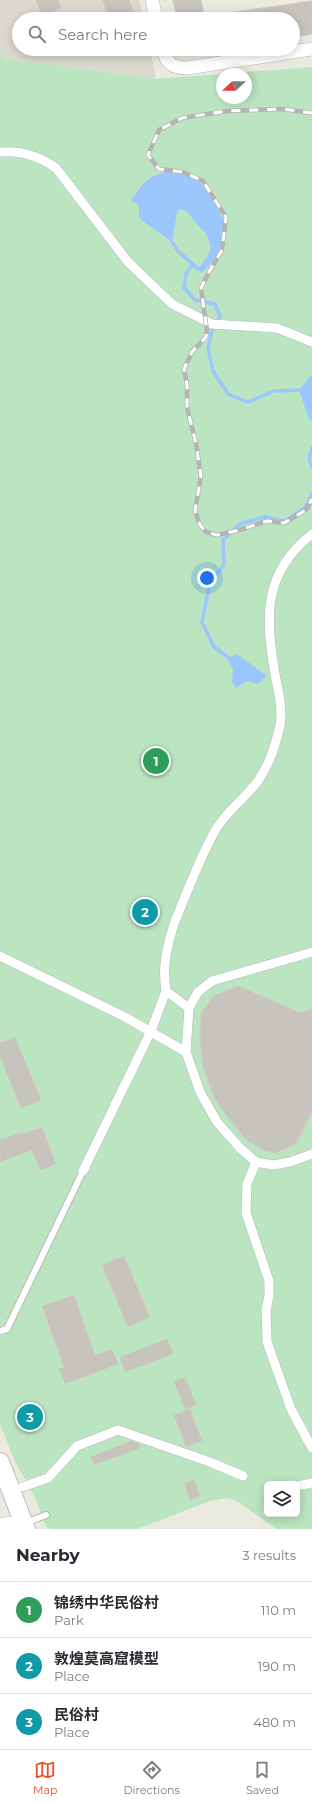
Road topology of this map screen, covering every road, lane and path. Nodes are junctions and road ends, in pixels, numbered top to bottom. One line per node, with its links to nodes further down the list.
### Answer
1 (152, 0): 2 (street)
2 (155, 12)
3 (312, 49): 4 (street)
4 (300, 51)
5 (166, 56): 6 (street)
6 (266, 56)
7 (0, 152): 8 (street)
8 (312, 342)
9 (312, 534): 12 (street)
10 (312, 952): 13 (street)
11 (0, 956): 14 (street)
12 (166, 991): 13 (street); 14 (street)
13 (189, 1008): 15 (street)
14 (151, 1031): 15 (street); 18 (street)
15 (186, 1052): 17 (street)
16 (312, 1154): 17 (street)
17 (256, 1162): 20 (street)
18 (84, 1171): 19 (lane)
19 (0, 1331)
20 (312, 1448)
21 (0, 1462): 28 (main road)
22 (243, 1476): 25 (street)
23 (312, 1483): 24 (street)
24 (300, 1485)
25 (22, 1487)
26 (46, 1515): 28 (lane)
27 (0, 1525): 28 (street)
28 (27, 1526)

